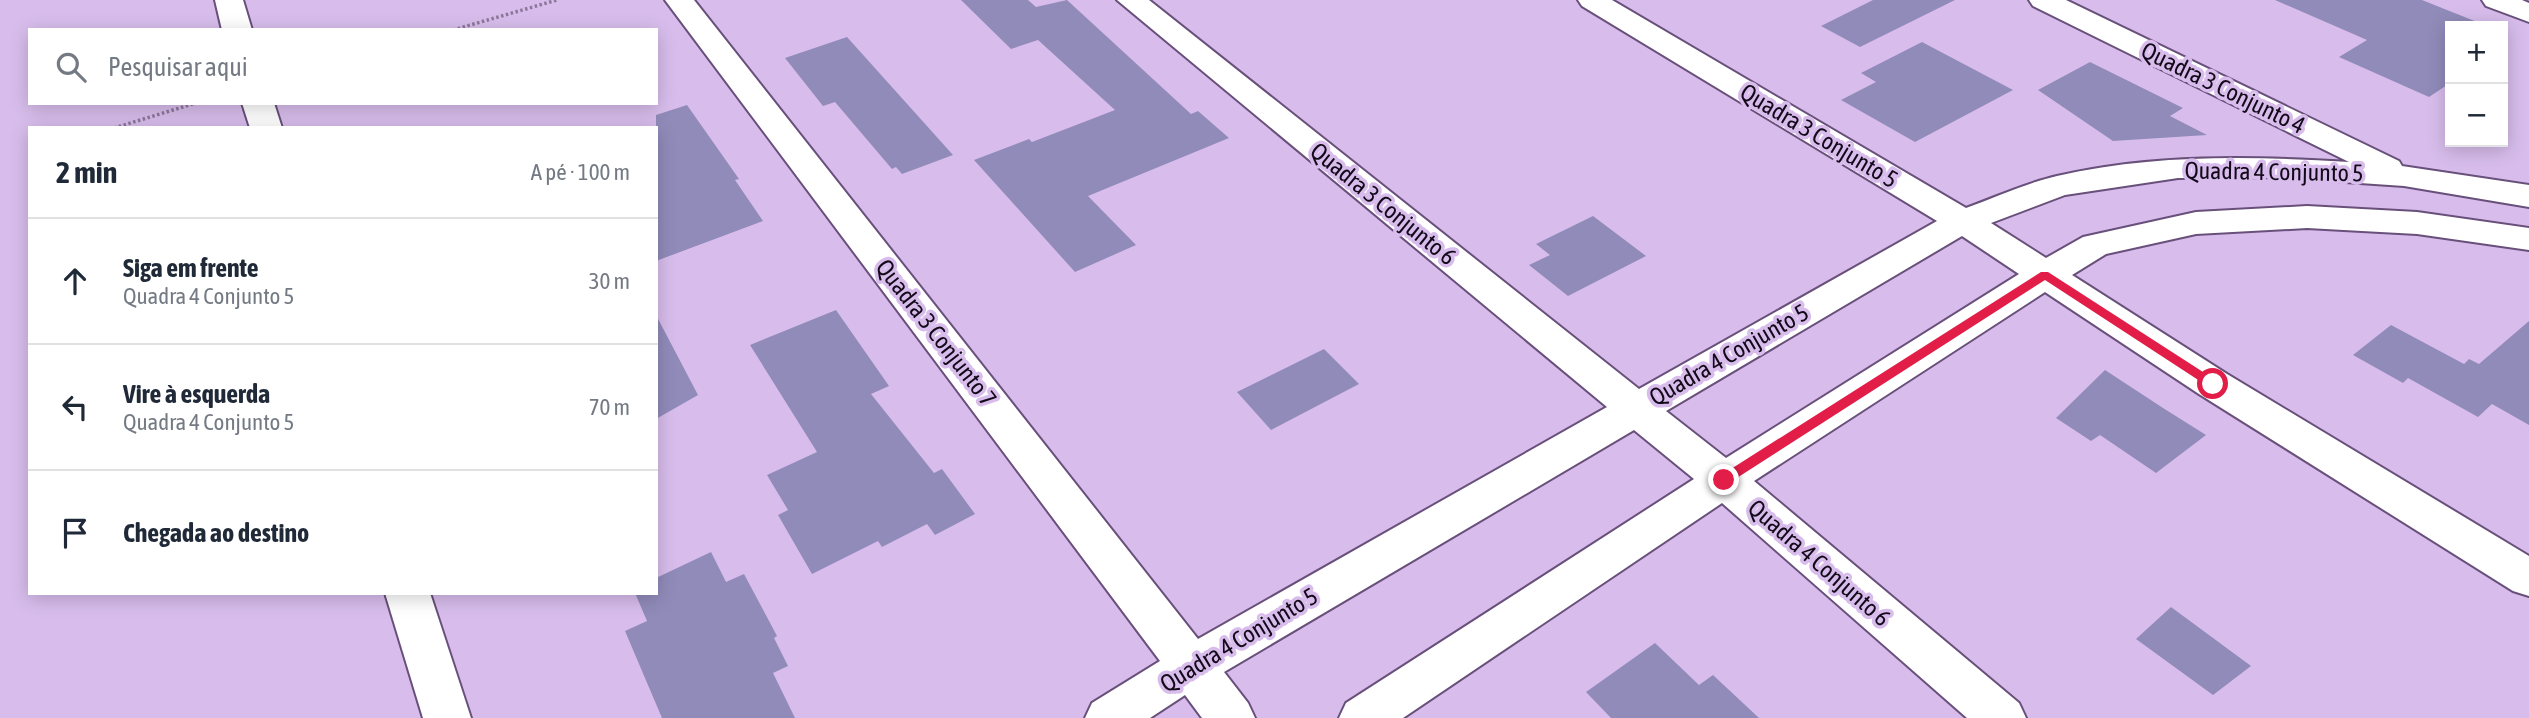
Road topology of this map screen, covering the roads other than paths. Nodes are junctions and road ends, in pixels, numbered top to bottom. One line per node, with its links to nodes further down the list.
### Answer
1 (229, 0): 8 (street)
2 (679, 0): 20 (street, Quadra 3 Conjunto 7)
3 (1131, 0): 16 (street, Quadra 3 Conjunto 6)
4 (1592, 0): 13 (street, Quadra 3 Conjunto 5)
5 (2043, 0): 11 (street, Quadra 3 Conjunto 4)
6 (2496, 0): 7 (street)
7 (2529, 13)
8 (236, 28)
9 (259, 105): 10 (street)
10 (265, 126)
11 (2404, 176): 12 (street); 13 (street, Quadra 4 Conjunto 5); 14 (street, Quadra 3 Conjunto 4)
12 (2529, 196)
13 (1963, 221): 15 (street, Quadra 3 Conjunto 5); 16 (street, Quadra 4 Conjunto 5)
14 (2529, 237): 15 (street, Quadra 4 Conjunto 5)
15 (2045, 275): 17 (street, Quadra 4 Conjunto 5); 18 (street)
16 (1635, 409): 17 (street, Quadra 4 Conjunto 6); 20 (street, Quadra 4 Conjunto 5)
17 (1724, 480): 24 (street, Quadra 4 Conjunto 5); 25 (street, Quadra 4 Conjunto 6)
18 (2529, 578)
19 (408, 595): 21 (street)
20 (1192, 666): 22 (street, Quadra 4 Conjunto 5); 23 (street, Quadra 3 Conjunto 7)
21 (447, 718)
22 (1109, 718)
23 (1231, 718)
24 (1363, 718)
25 (2002, 718)

